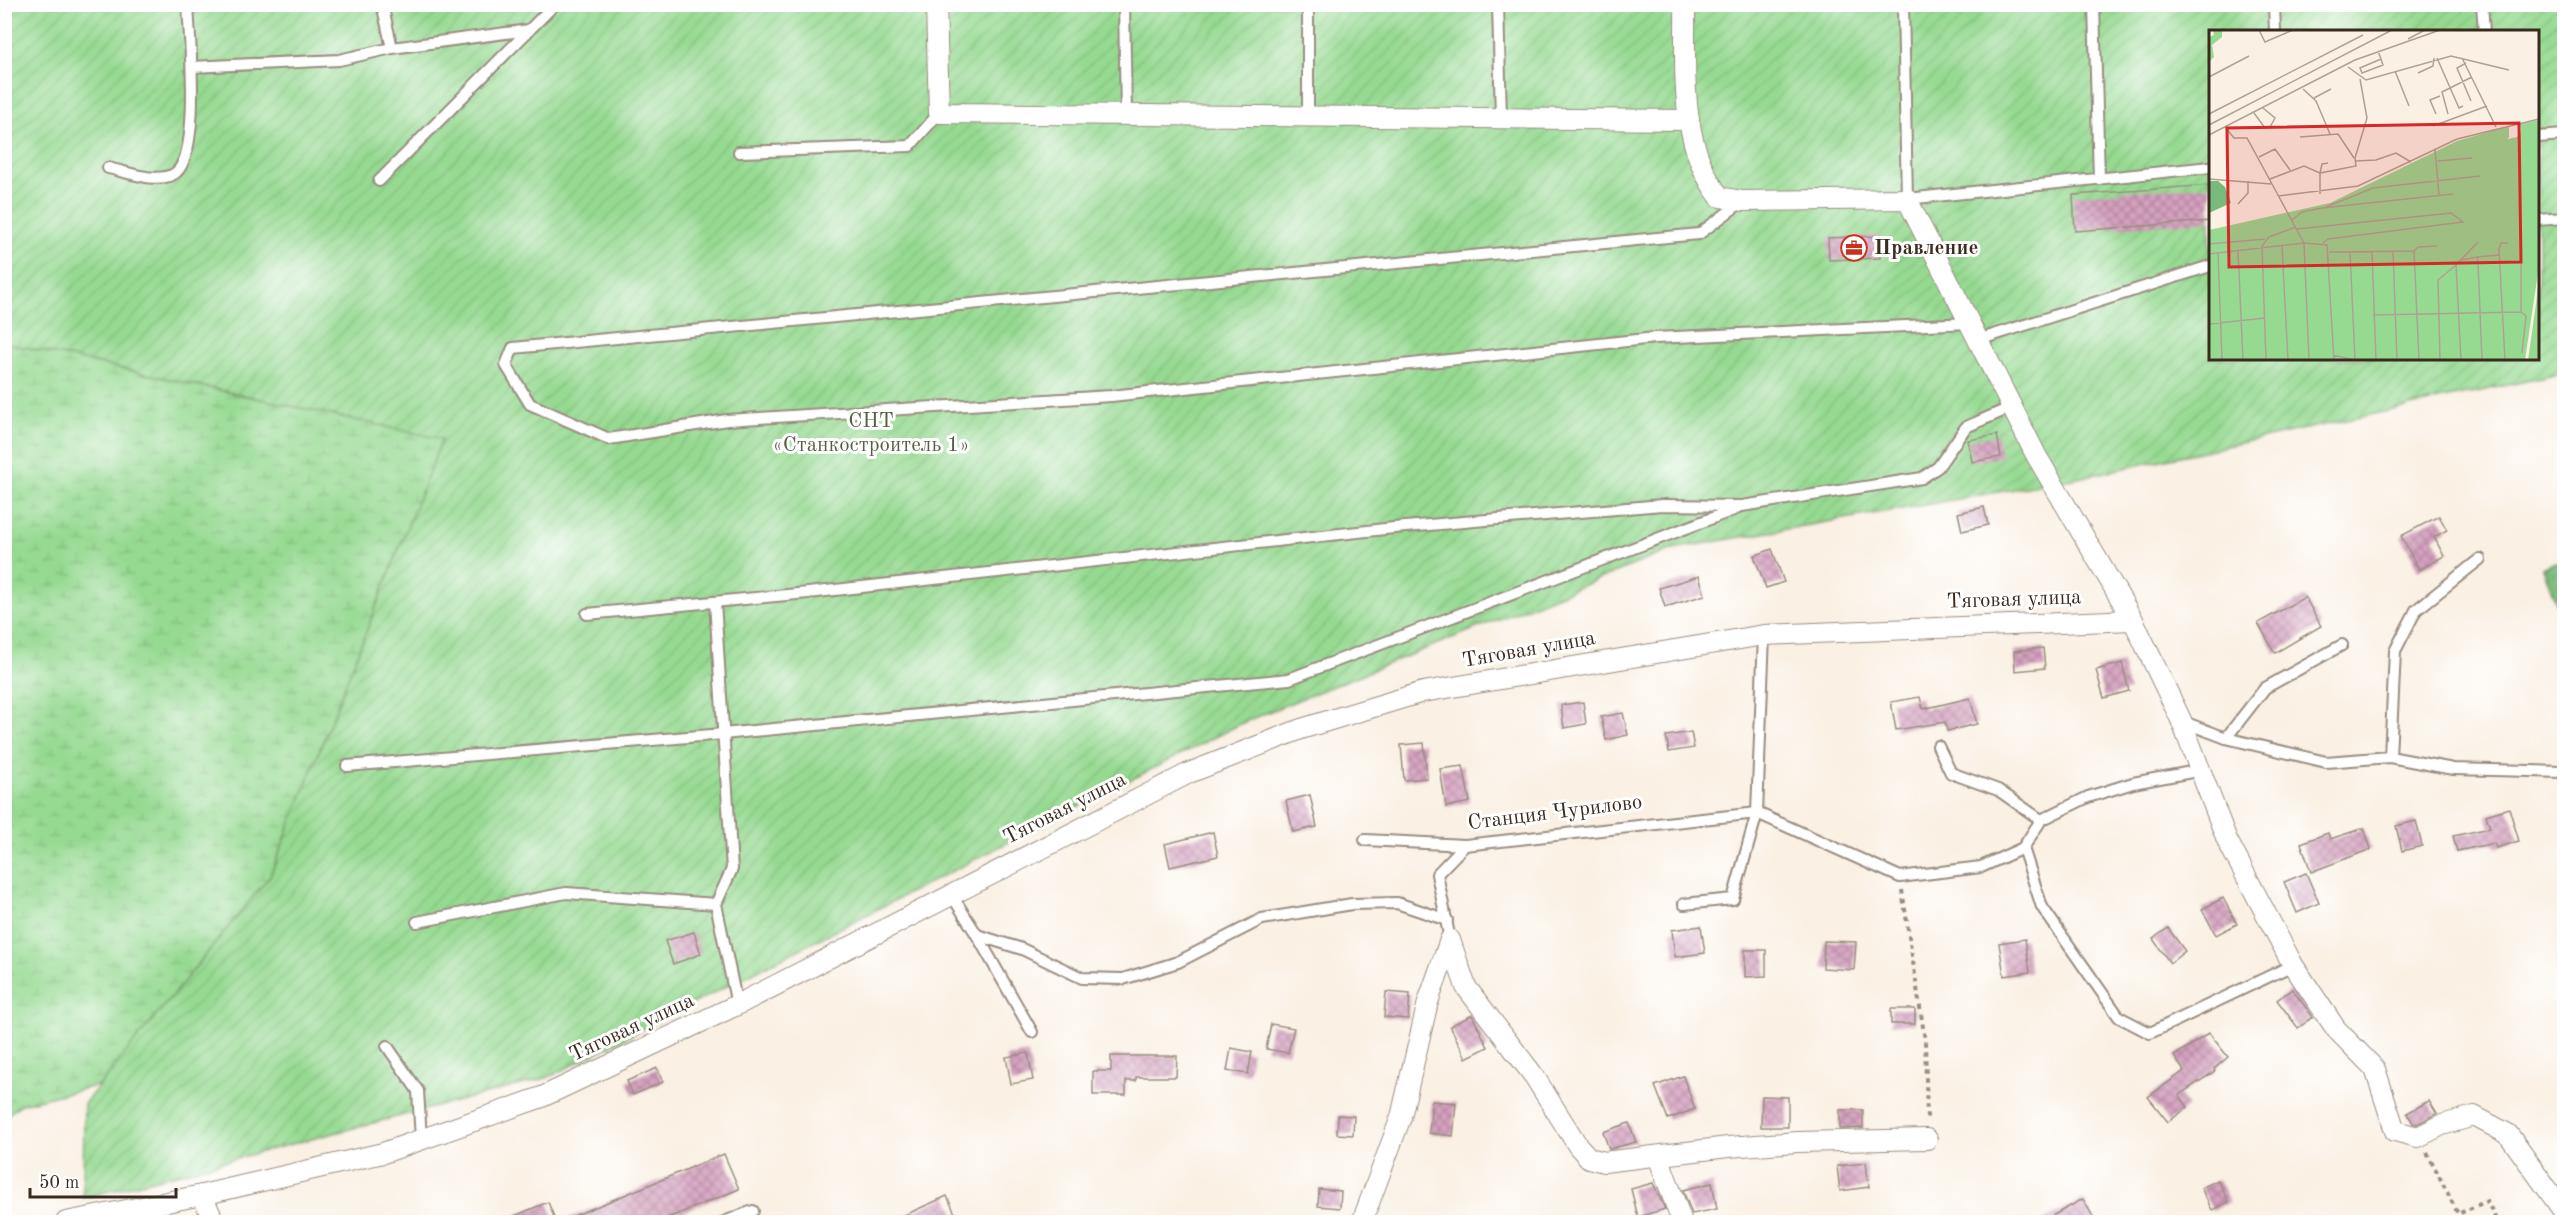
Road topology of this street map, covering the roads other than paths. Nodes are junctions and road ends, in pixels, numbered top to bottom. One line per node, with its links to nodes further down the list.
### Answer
1 (188, 4): 17 (lane)
2 (382, 4): 16 (lane)
3 (555, 4): 13 (lane)
4 (936, 4): 18 (street)
5 (1124, 4): 19 (lane)
6 (1308, 4): 20 (lane)
7 (1498, 4): 21 (lane)
8 (1685, 4): 22 (street)
9 (1903, 4): 30 (lane)
10 (2094, 4): 28 (lane)
11 (2274, 4): 14 (lane)
12 (2482, 4): 15 (lane)
13 (529, 30): 16 (lane); 29 (lane)
14 (2274, 30)
15 (2484, 30)
16 (392, 48): 17 (lane)
17 (192, 67): 27 (lane)
18 (939, 113): 19 (street); 25 (lane)
19 (1126, 115): 20 (street)
20 (1308, 116): 21 (street)
21 (1501, 118): 22 (street)
22 (1687, 120): 31 (street)
23 (2565, 135): 24 (lane)
24 (2539, 137)
25 (739, 152)
26 (2209, 167): 28 (lane)
27 (108, 168)
28 (2100, 179): 30 (lane)
29 (379, 181)
30 (1907, 200): 31 (street); 35 (street)
31 (1743, 201): 35 (lane)
32 (2565, 218): 33 (lane)
33 (2539, 220)
34 (2209, 267): 35 (lane)
35 (1974, 332): 36 (street)
36 (2012, 407): 37 (lane); 41 (street)
37 (1742, 506): 39 (lane); 45 (lane)
38 (2480, 560): 48 (lane)
39 (715, 602): 40 (lane); 45 (lane)
40 (587, 614)
41 (2133, 620): 42 (street, Тяговая улица); 44 (street)
42 (1764, 635): 52 (lane); 57 (street, Тяговая улица)
43 (2342, 645): 46 (lane)
44 (2181, 720): 46 (lane); 50 (street)
45 (723, 734): 49 (lane); 58 (lane)
46 (2226, 738): 48 (lane)
47 (1938, 746): 53 (lane)
48 (2390, 757): 51 (lane)
49 (347, 766)
50 (2202, 770): 53 (lane); 64 (street)
51 (2565, 772)
52 (1757, 813): 55 (lane, Станция Чурилово); 56 (lane); 59 (lane)
53 (2041, 820): 56 (lane)
54 (1365, 840): 55 (lane)
55 (1465, 845): 60 (lane, Станция Чурилово)
56 (2023, 848): 64 (lane)
57 (951, 894): 62 (lane); 65 (street, Тяговая улица)
58 (716, 904): 61 (lane); 65 (lane)
59 (1684, 904)
60 (1447, 920): 62 (lane); 63 (lane, Станция Чурилово)
61 (417, 922)
62 (977, 935): 66 (lane)
63 (1450, 940): 70 (street, Станция Чурилово); 77 (street, Станция Чурилово)
64 (2293, 965): 73 (street)
65 (737, 1005): 68 (street, Тяговая улица)
66 (1032, 1032)
67 (387, 1046): 68 (lane)
68 (421, 1139): 71 (street, Тяговая улица)
69 (1927, 1139): 70 (street, Станция Чурилово)
70 (1658, 1156): 78 (street)
71 (202, 1195): 74 (street, Тяговая улица); 75 (street)
72 (753, 1211): 76 (lane)
73 (2565, 1212)
74 (66, 1222)
75 (214, 1222)
76 (724, 1222)
77 (1362, 1222)
78 (1682, 1222)

